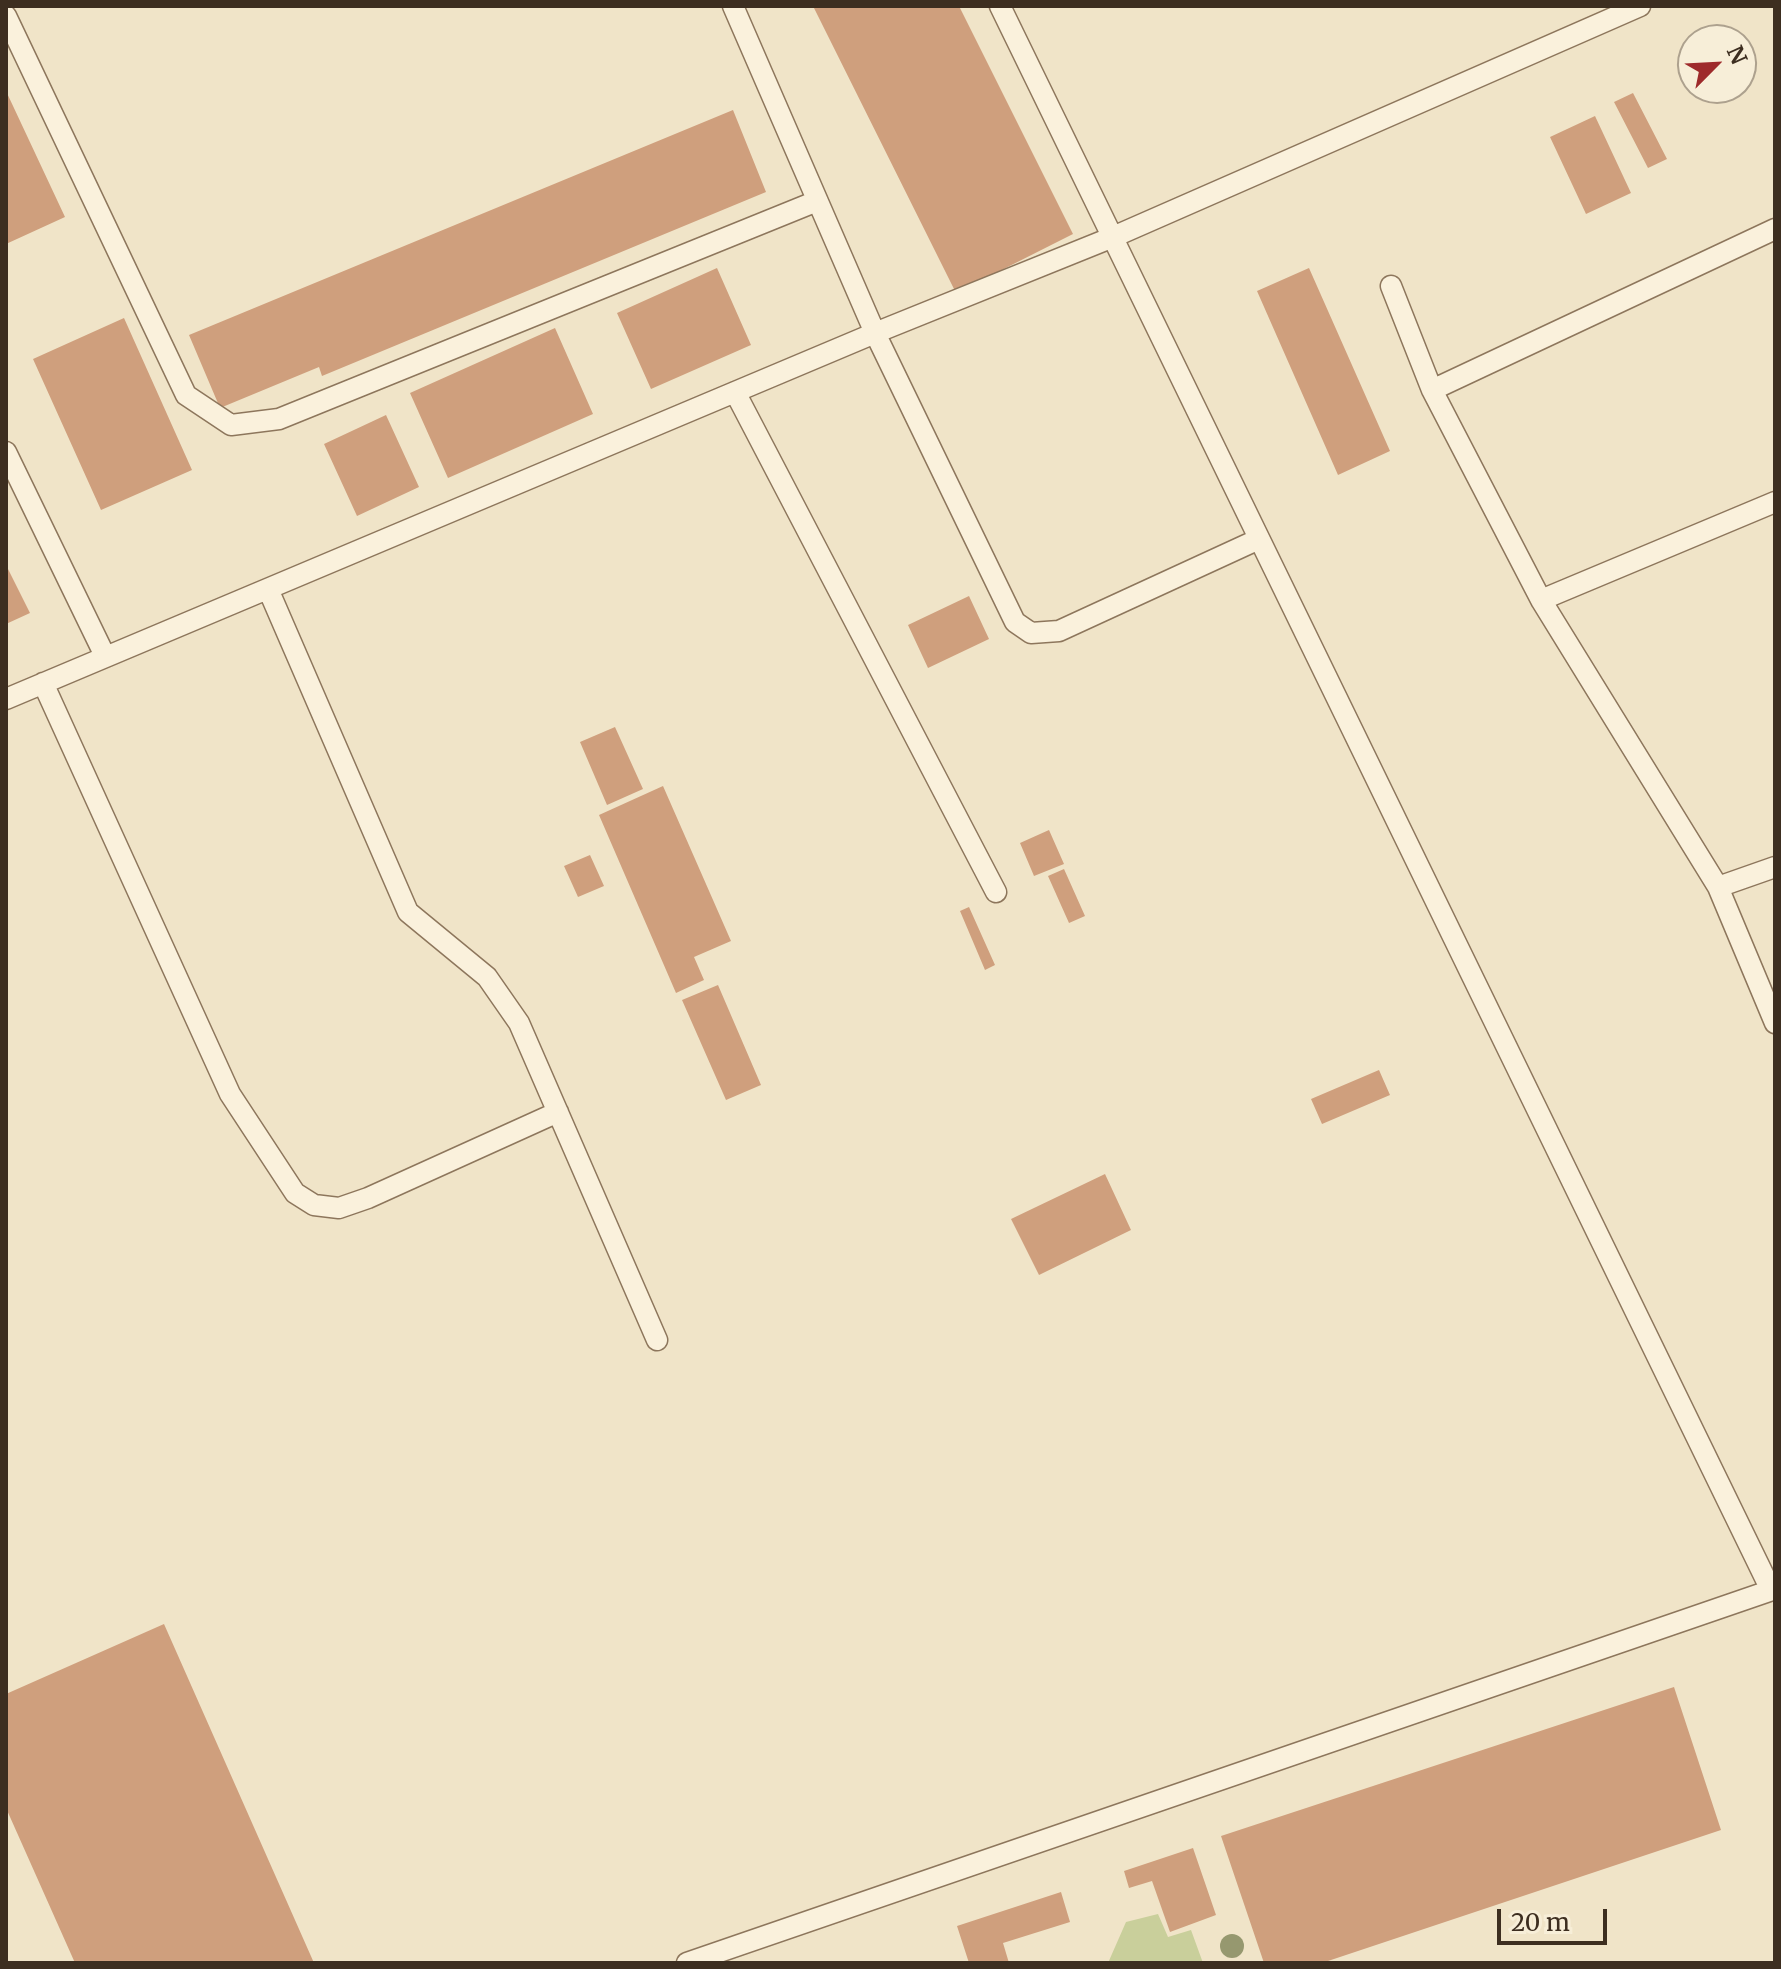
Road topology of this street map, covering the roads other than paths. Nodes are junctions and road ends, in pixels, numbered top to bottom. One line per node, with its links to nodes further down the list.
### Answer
1 (733, 6): 5 (lane)
2 (1000, 6): 7 (lane)
3 (1640, 6): 7 (lane)
4 (6, 16): 5 (lane)
5 (817, 201): 9 (lane)
6 (1775, 229): 10 (lane)
7 (1113, 237): 9 (lane); 14 (lane)
8 (1391, 286): 10 (lane)
9 (875, 333): 11 (lane); 14 (lane)
10 (1432, 390): 16 (lane)
11 (735, 392): 15 (lane); 22 (lane)
12 (6, 452): 17 (lane)
13 (1775, 502): 16 (lane)
14 (1259, 539): 26 (lane)
15 (268, 589): 17 (lane); 24 (lane)
16 (1541, 600): 21 (lane)
17 (105, 656): 18 (lane)
18 (43, 683): 19 (lane); 24 (lane)
19 (6, 699)
20 (1775, 867): 21 (lane)
21 (1718, 887): 23 (lane)
22 (996, 892)
23 (1775, 1023)
24 (558, 1112): 25 (lane)
25 (657, 1340)
26 (1773, 1590): 27 (lane)
27 (687, 1963)

